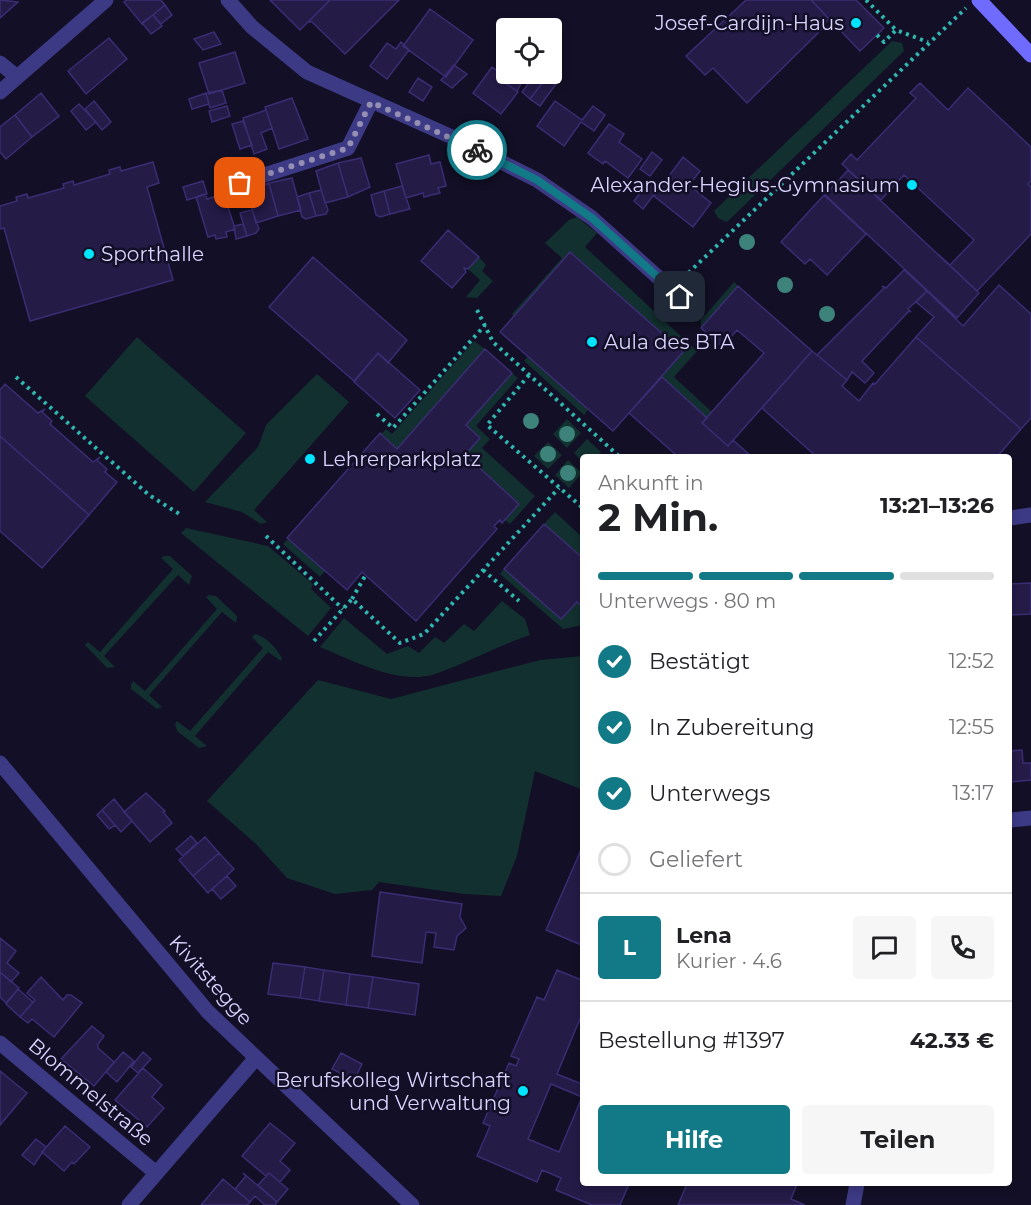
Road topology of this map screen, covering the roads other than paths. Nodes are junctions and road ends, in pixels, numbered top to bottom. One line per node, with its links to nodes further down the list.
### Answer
1 (106, 0): 6 (street)
2 (228, 0): 8 (street)
3 (979, 0): 4 (main road)
4 (1031, 55)
5 (0, 63): 6 (street)
6 (16, 76): 7 (street)
7 (0, 92)
8 (371, 102): 9 (street); 10 (street)
9 (240, 183)
10 (676, 293)
11 (1031, 515): 12 (street)
12 (1012, 518)
13 (0, 763): 17 (street, Kivitstegge)
14 (1031, 818): 15 (street)
15 (1012, 820)
16 (0, 1043): 18 (street, Blommelstraße)
17 (256, 1058): 18 (street, Blommelstraße); 21 (street, Kivitstegge)
18 (156, 1173): 20 (street, Blommelstraße)
19 (857, 1186): 22 (street)
20 (129, 1205)
21 (412, 1205)
22 (853, 1205)

